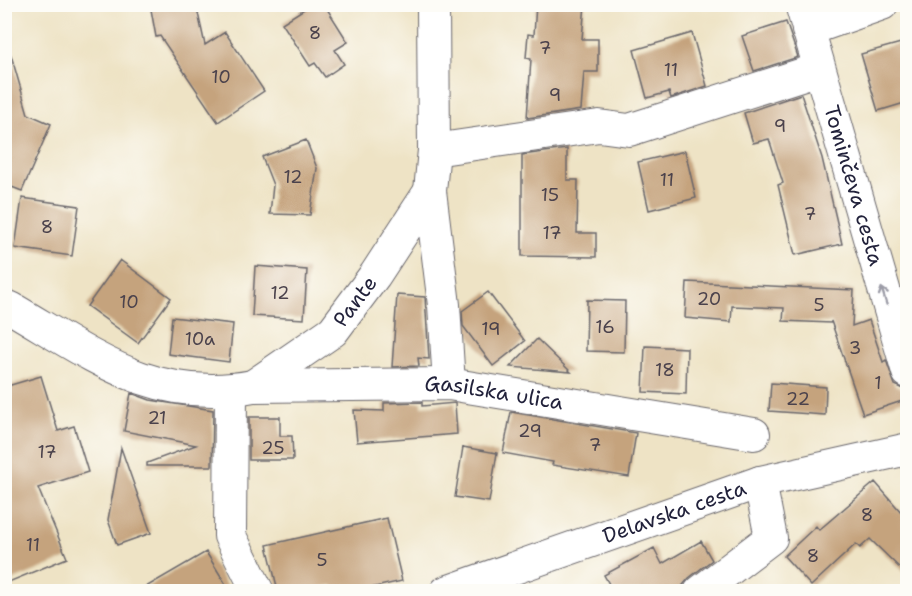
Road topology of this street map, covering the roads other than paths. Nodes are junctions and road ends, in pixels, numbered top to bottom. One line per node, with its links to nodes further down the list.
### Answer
1 (433, 4): 5 (street, Pante)
2 (882, 4): 3 (street)
3 (804, 17): 4 (street, Tominčeva cesta)
4 (819, 69): 5 (street); 8 (street, Tominčeva cesta, one-way to 4)
5 (434, 150): 6 (street, Pante)
6 (430, 191): 9 (street, Pante); 10 (street, Pante)
7 (4, 308): 10 (street, Gasilska ulica)
8 (908, 372)
9 (449, 384): 10 (street, Gasilska ulica); 11 (street, Gasilska ulica)
10 (242, 388): 14 (street)
11 (754, 434)
12 (908, 449): 13 (street, Delavska cesta)
13 (760, 482): 15 (street, Delavska cesta); 16 (street)
14 (258, 591)
15 (446, 591)
16 (700, 591)

